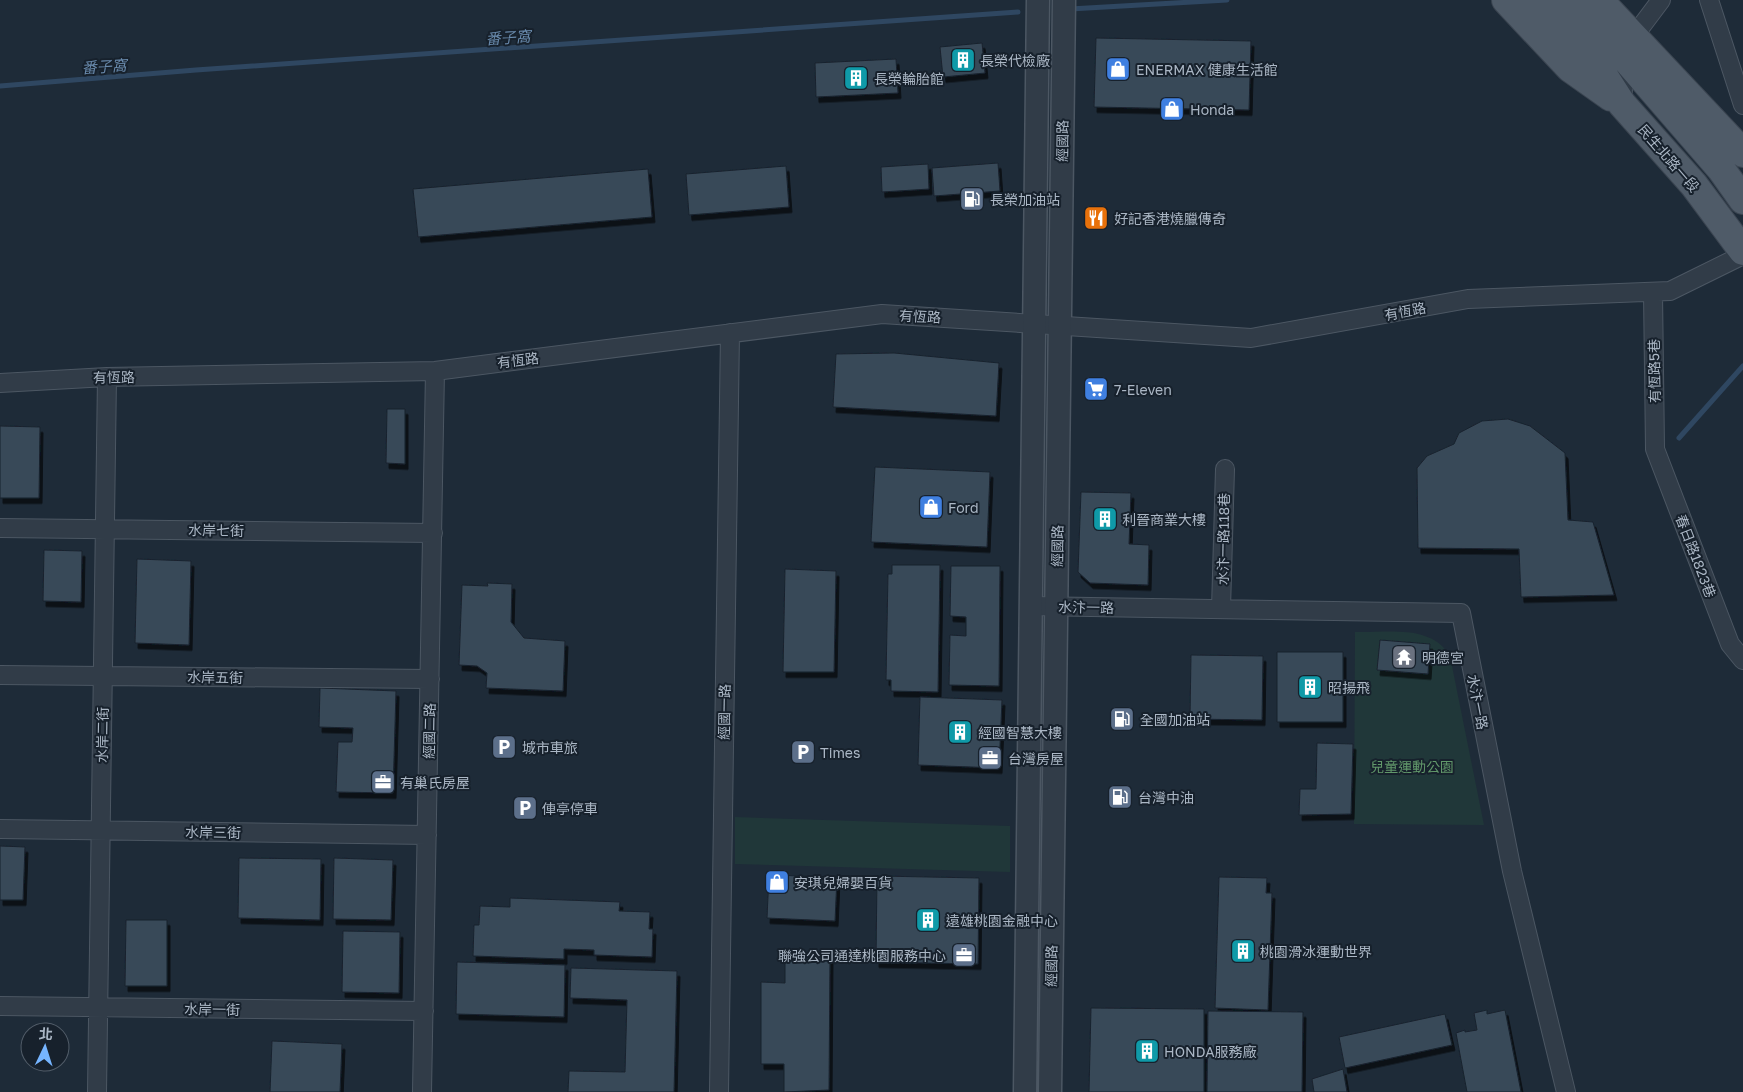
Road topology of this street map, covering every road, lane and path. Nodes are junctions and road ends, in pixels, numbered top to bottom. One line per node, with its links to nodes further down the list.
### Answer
1 (1038, 0): 19 (street, 經國路)
2 (1064, 0): 20 (street, 經國路)
3 (1506, 0): 11 (main road)
4 (1539, 0): 9 (main road)
5 (1568, 0): 9 (main road)
6 (1599, 0): 10 (main road)
7 (1661, 0): 10 (street)
8 (1709, 0): 12 (street)
9 (1592, 39): 10 (main road); 11 (main road)
10 (1630, 47): 11 (street); 13 (main road); 14 (main road)
11 (1622, 104): 15 (main road, 民生北路一段)
12 (1743, 105)
13 (1743, 153)
14 (1741, 191): 15 (main road)
15 (1708, 204): 16 (main road, 民生北路一段)
16 (1743, 252)
17 (1743, 255): 18 (street, 有恆路)
18 (1653, 293): 20 (street, 有恆路); 25 (street, 有恆路5巷)
19 (1034, 323): 20 (street, 有恆路); 21 (street, 有恆路); 30 (street, 經國路)
20 (1059, 326): 31 (street, 經國路)
21 (730, 333): 22 (street, 有恆路); 45 (street, 經國一路)
22 (436, 371): 23 (street, 有恆路); 29 (street, 經國二路)
23 (106, 377): 24 (street, 有恆路); 28 (street, 水岸二街)
24 (0, 383)
25 (1655, 449): 33 (street, 春日路1823巷)
26 (1225, 469): 32 (street, 水汴一路118巷)
27 (0, 528): 28 (street, 水岸七街)
28 (104, 529): 29 (street, 水岸七街); 35 (street, 水岸二街)
29 (433, 533): 36 (street, 經國二路)
30 (1031, 606): 31 (street, 水汴一路); 46 (street, 經國路)
31 (1056, 606): 32 (street, 水汴一路); 47 (street, 經國路)
32 (1222, 609): 48 (street, 水汴一路)
33 (1743, 660)
34 (0, 675): 35 (street, 水岸五街)
35 (102, 676): 36 (street, 水岸五街); 38 (street, 水岸二街)
36 (430, 679): 39 (street, 經國二路)
37 (0, 829): 38 (street, 水岸三街)
38 (100, 831): 39 (street, 水岸三街); 41 (street, 水岸二街)
39 (427, 836): 42 (street, 經國二路)
40 (0, 1006): 41 (street, 水岸一街)
41 (98, 1007): 42 (street, 水岸一街); 43 (street, 水岸二街)
42 (424, 1011): 44 (street, 經國二路)
43 (97, 1092)
44 (422, 1092)
45 (718, 1092)
46 (1025, 1092)
47 (1050, 1092)
48 (1566, 1092)

